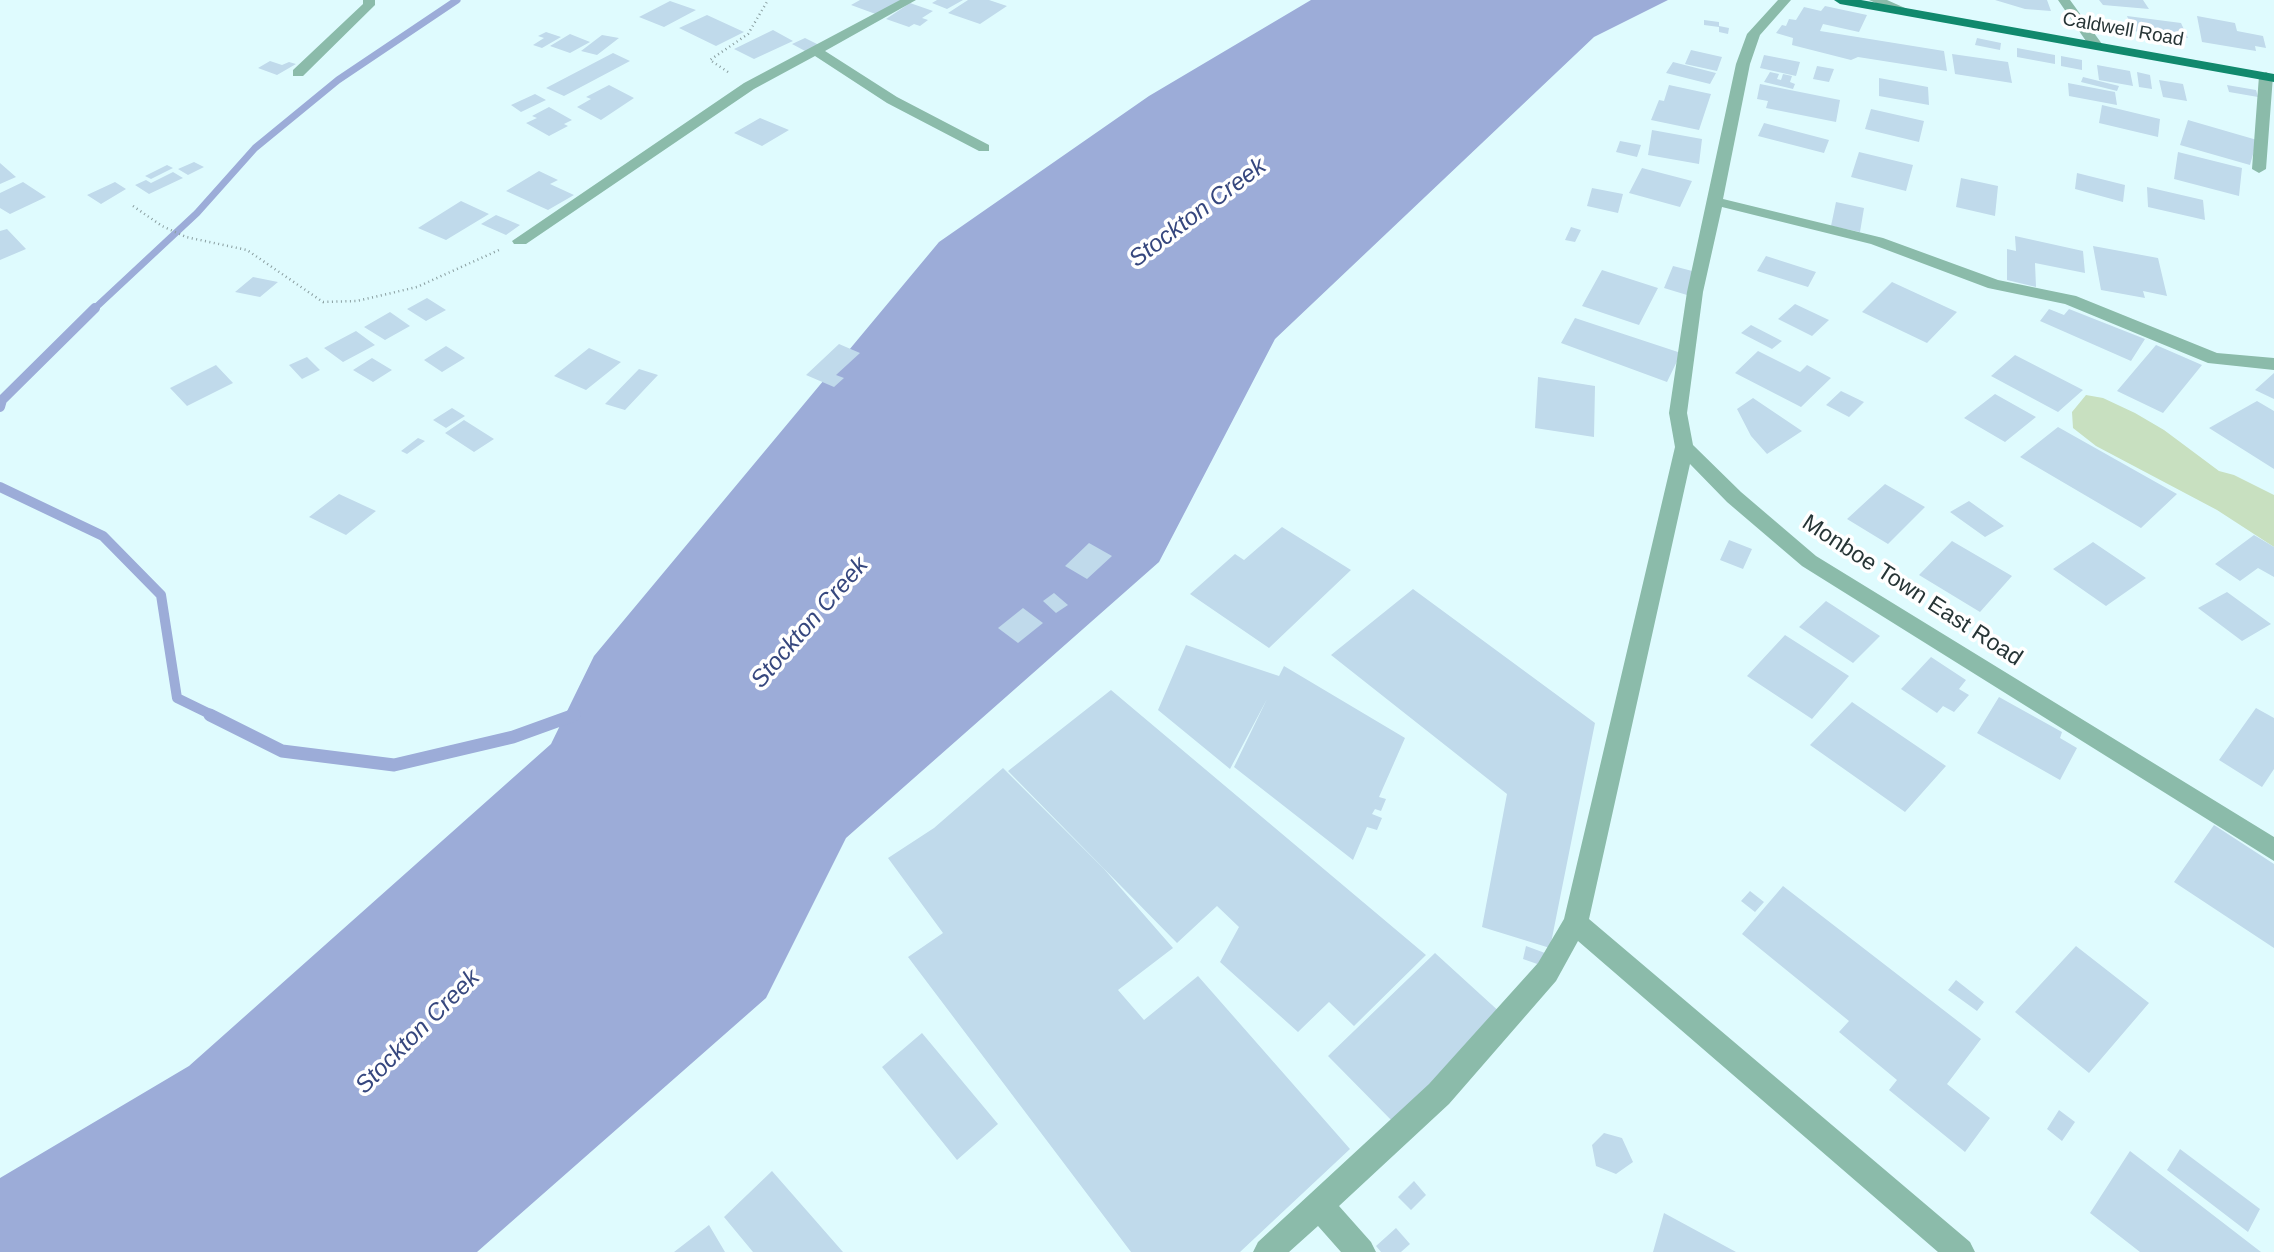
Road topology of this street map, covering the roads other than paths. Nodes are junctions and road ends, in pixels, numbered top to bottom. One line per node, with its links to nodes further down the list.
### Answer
1 (369, 0): 10 (street)
2 (910, 0): 9 (street)
3 (1785, 0): 14 (street)
4 (1840, 0): 7 (main road, Caldwell Road)
5 (1875, 0): 7 (street)
6 (2064, 0): 8 (street)
7 (1908, 12): 8 (main road, Caldwell Road)
8 (2095, 44): 11 (main road, Caldwell Road)
9 (817, 51): 12 (street); 15 (street)
10 (298, 73)
11 (2270, 77): 13 (street)
12 (984, 148)
13 (2259, 169)
14 (1714, 201): 16 (street); 17 (street)
15 (520, 241)
16 (2274, 364)
17 (1684, 447): 18 (street, Monboe Town East Road); 19 (street)
18 (2274, 850)
19 (1575, 923): 20 (street); 23 (street)
20 (1320, 1208): 21 (street); 22 (street)
21 (1268, 1252)
22 (1361, 1252)
23 (1960, 1252)

